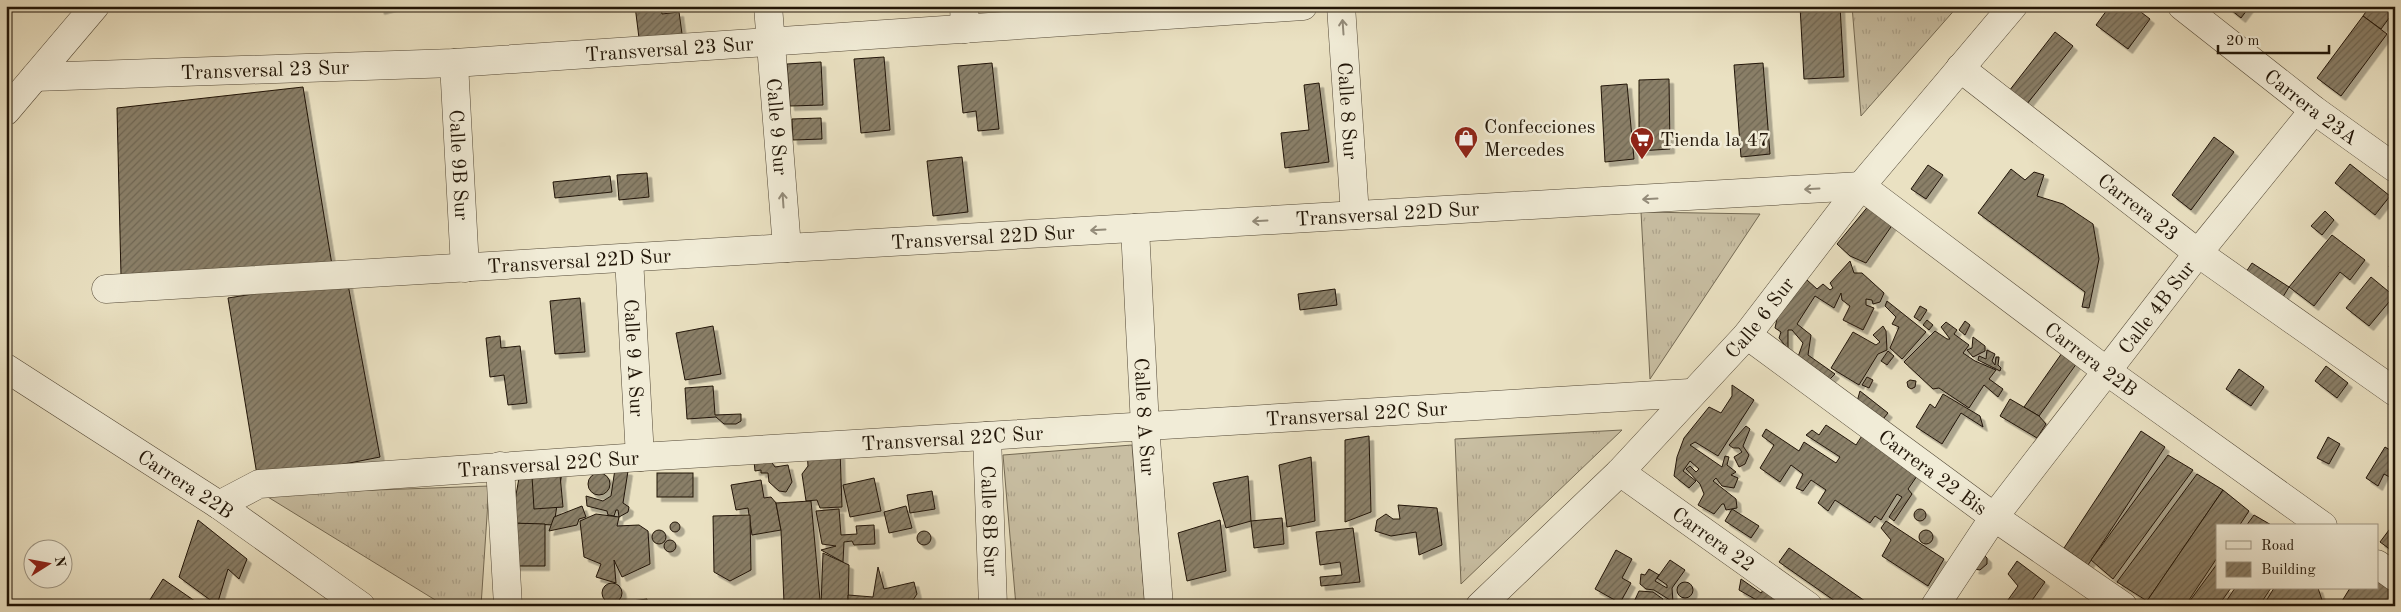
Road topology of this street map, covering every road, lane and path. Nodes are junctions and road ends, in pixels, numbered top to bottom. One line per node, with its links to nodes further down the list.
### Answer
1 (95, 6): 12 (street)
2 (768, 6): 9 (street, Calle 9 Sur)
3 (1303, 6): 7 (street, Transversal 23 Sur)
4 (1341, 6): 17 (street, Calle 8 Sur, one-way to 4)
5 (2013, 6): 11 (street, Calle 6 Sur)
6 (2182, 6): 13 (street, Carrera 23A)
7 (1134, 12): 8 (street, Transversal 23 Sur)
8 (964, 18): 9 (street, Transversal 23 Sur)
9 (772, 42): 10 (street, Transversal 23 Sur); 19 (street, Calle 9 Sur, one-way to 9)
10 (454, 63): 12 (street, Transversal 23 Sur); 22 (street, Calle 9B Sur)
11 (1960, 68): 16 (street, Calle 6 Sur); 20 (street, Carrera 23)
12 (35, 77): 14 (street)
13 (2314, 110): 15 (street, Carrera 23A); 20 (street, Calle 4B Sur)
14 (6, 111)
15 (2395, 168)
16 (1861, 186): 17 (street, Transversal 22D Sur, one-way to 17); 24 (street, Calle 6 Sur); 26 (street, Carrera 22B)
17 (1355, 215): 18 (street, Transversal 22D Sur, one-way to 18)
18 (1135, 228): 19 (street, Transversal 22D Sur, one-way to 19); 29 (street, Calle 8 A Sur)
19 (787, 248): 21 (street, Transversal 22D Sur)
20 (2198, 253): 26 (street, Calle 4B Sur); 27 (street, Carrera 23)
21 (629, 258): 22 (street, Transversal 22D Sur); 31 (street, Calle 9 A Sur)
22 (465, 268): 23 (street, Transversal 22D Sur)
23 (106, 289)
24 (1747, 335): 28 (street, Calle 6 Sur); 35 (street, Carrera 22 Bis)
25 (6, 368): 34 (street, Carrera 22B)
26 (2108, 372): 35 (street, Calle 4B Sur); 36 (street, Carrera 22B)
27 (2395, 392)
28 (1690, 394): 29 (street, Transversal 22C Sur); 33 (street, Calle 6 Sur)
29 (1145, 426): 30 (street, Transversal 22C Sur); 42 (street, Calle 8 A Sur)
30 (987, 436): 31 (street, Transversal 22C Sur); 41 (street, Calle 8B Sur)
31 (640, 457): 32 (street, Transversal 22C Sur)
32 (500, 466): 34 (street, Transversal 22C Sur); 40 (street)
33 (1620, 472): 43 (street, Calle 6 Sur); 44 (street, Carrera 22)
34 (219, 506): 39 (street, Carrera 22B)
35 (1994, 517): 45 (street, Calle 4B Sur); 46 (street, Carrera 22 Bis)
36 (2320, 524)
37 (2378, 565): 38 (street)
38 (2395, 577)
39 (361, 606)
40 (508, 606)
41 (993, 606)
42 (1159, 606)
43 (1480, 606)
44 (1808, 606)
45 (1935, 606)
46 (2122, 606)

